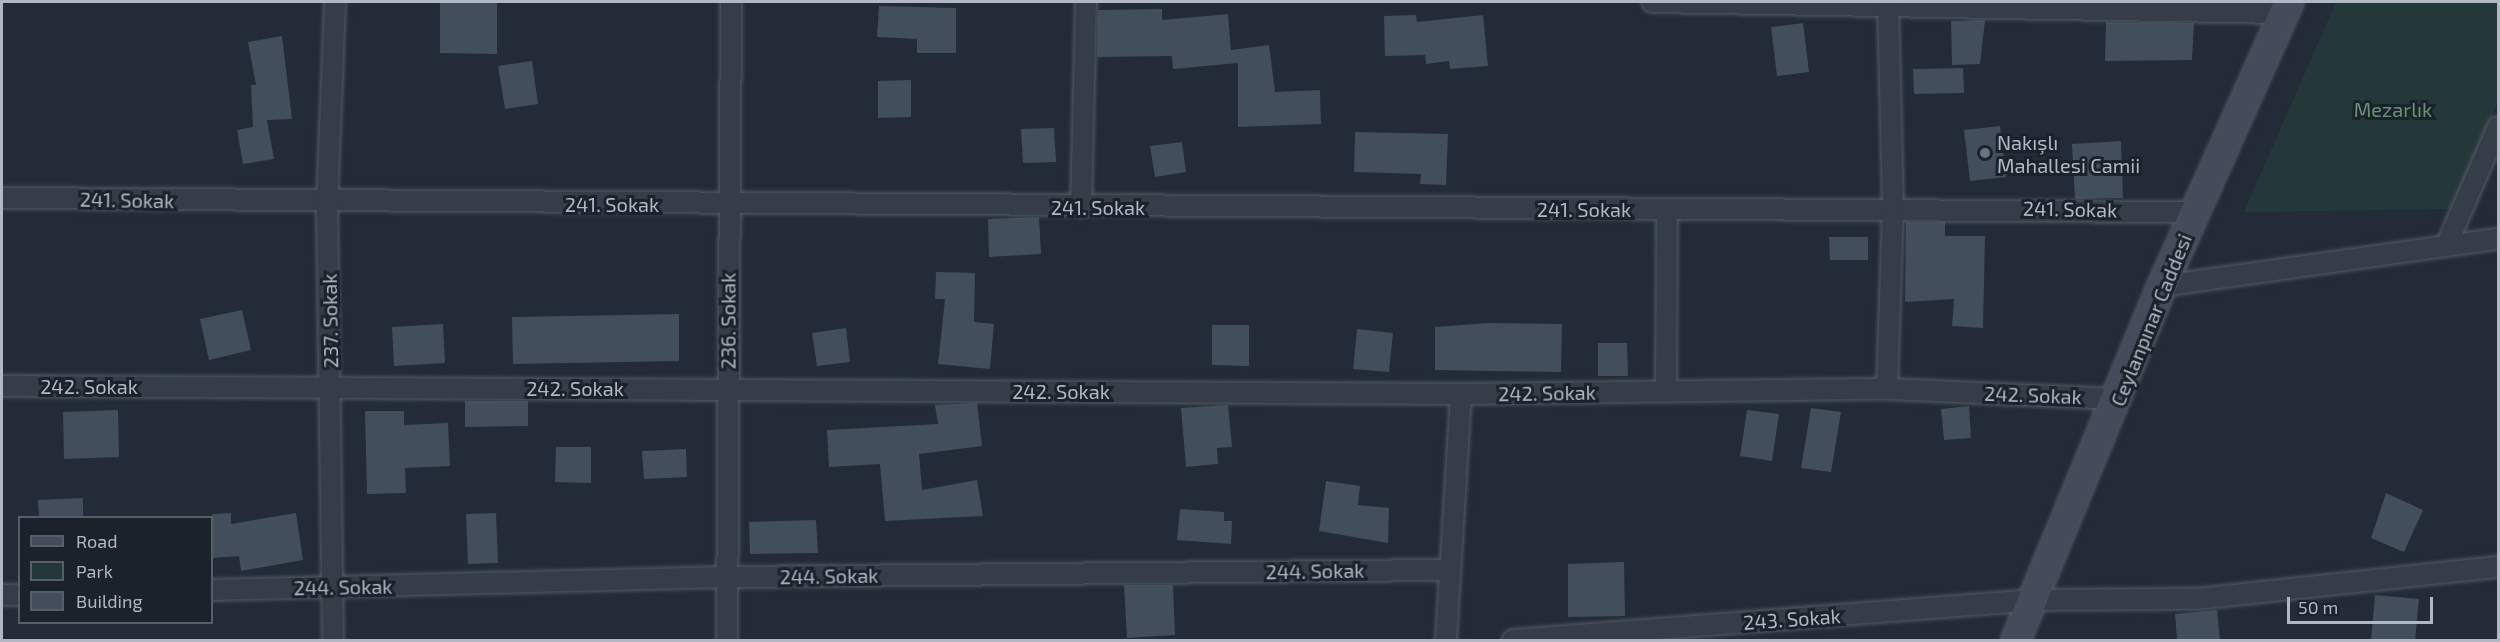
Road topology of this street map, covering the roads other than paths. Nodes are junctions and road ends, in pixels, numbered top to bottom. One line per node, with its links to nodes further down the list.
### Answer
1 (335, 2): 9 (street, 237. Sokak)
2 (731, 2): 10 (street, 236. Sokak)
3 (1086, 2): 12 (street)
4 (1652, 2): 5 (street)
5 (1888, 3): 6 (street); 11 (street)
6 (2286, 7): 14 (main road, Ceylanpınar Caddesi)
7 (2499, 127): 16 (street)
8 (2, 198): 9 (street, 241. Sokak)
9 (327, 203): 10 (street, 241. Sokak); 19 (street, 237. Sokak)
10 (729, 205): 12 (street, 241. Sokak); 20 (street, 236. Sokak)
11 (1893, 206): 13 (street, 241. Sokak); 14 (street, 241. Sokak); 21 (street)
12 (1081, 207): 13 (street, 241. Sokak)
13 (1667, 209): 22 (street)
14 (2195, 212): 17 (main road, Ceylanpınar Caddesi)
15 (2499, 239): 16 (street)
16 (2446, 246): 17 (street)
17 (2163, 286): 24 (main road, Ceylanpınar Caddesi)
18 (2, 386): 19 (street, 242. Sokak)
19 (331, 387): 20 (street, 242. Sokak); 28 (street, 237. Sokak)
20 (727, 388): 23 (street, 242. Sokak); 27 (street, 236. Sokak)
21 (1887, 389): 22 (street, 242. Sokak); 24 (street, 242. Sokak)
22 (1666, 392): 23 (street, 242. Sokak)
23 (1461, 394): 26 (street)
24 (2120, 399): 32 (main road, Ceylanpınar Caddesi)
25 (2499, 567): 32 (street, 243. Sokak)
26 (1447, 570): 27 (street, 244. Sokak); 35 (street)
27 (727, 577): 28 (street, 244. Sokak); 34 (street, 236. Sokak)
28 (333, 587): 29 (street, 244. Sokak); 33 (street, 237. Sokak)
29 (213, 590)
30 (2, 595): 31 (street)
31 (18, 595)
32 (2035, 600): 36 (street, 243. Sokak); 37 (main road, Ceylanpınar Caddesi)
33 (333, 640)
34 (727, 640)
35 (1446, 640)
36 (1514, 640)
37 (2016, 640)

